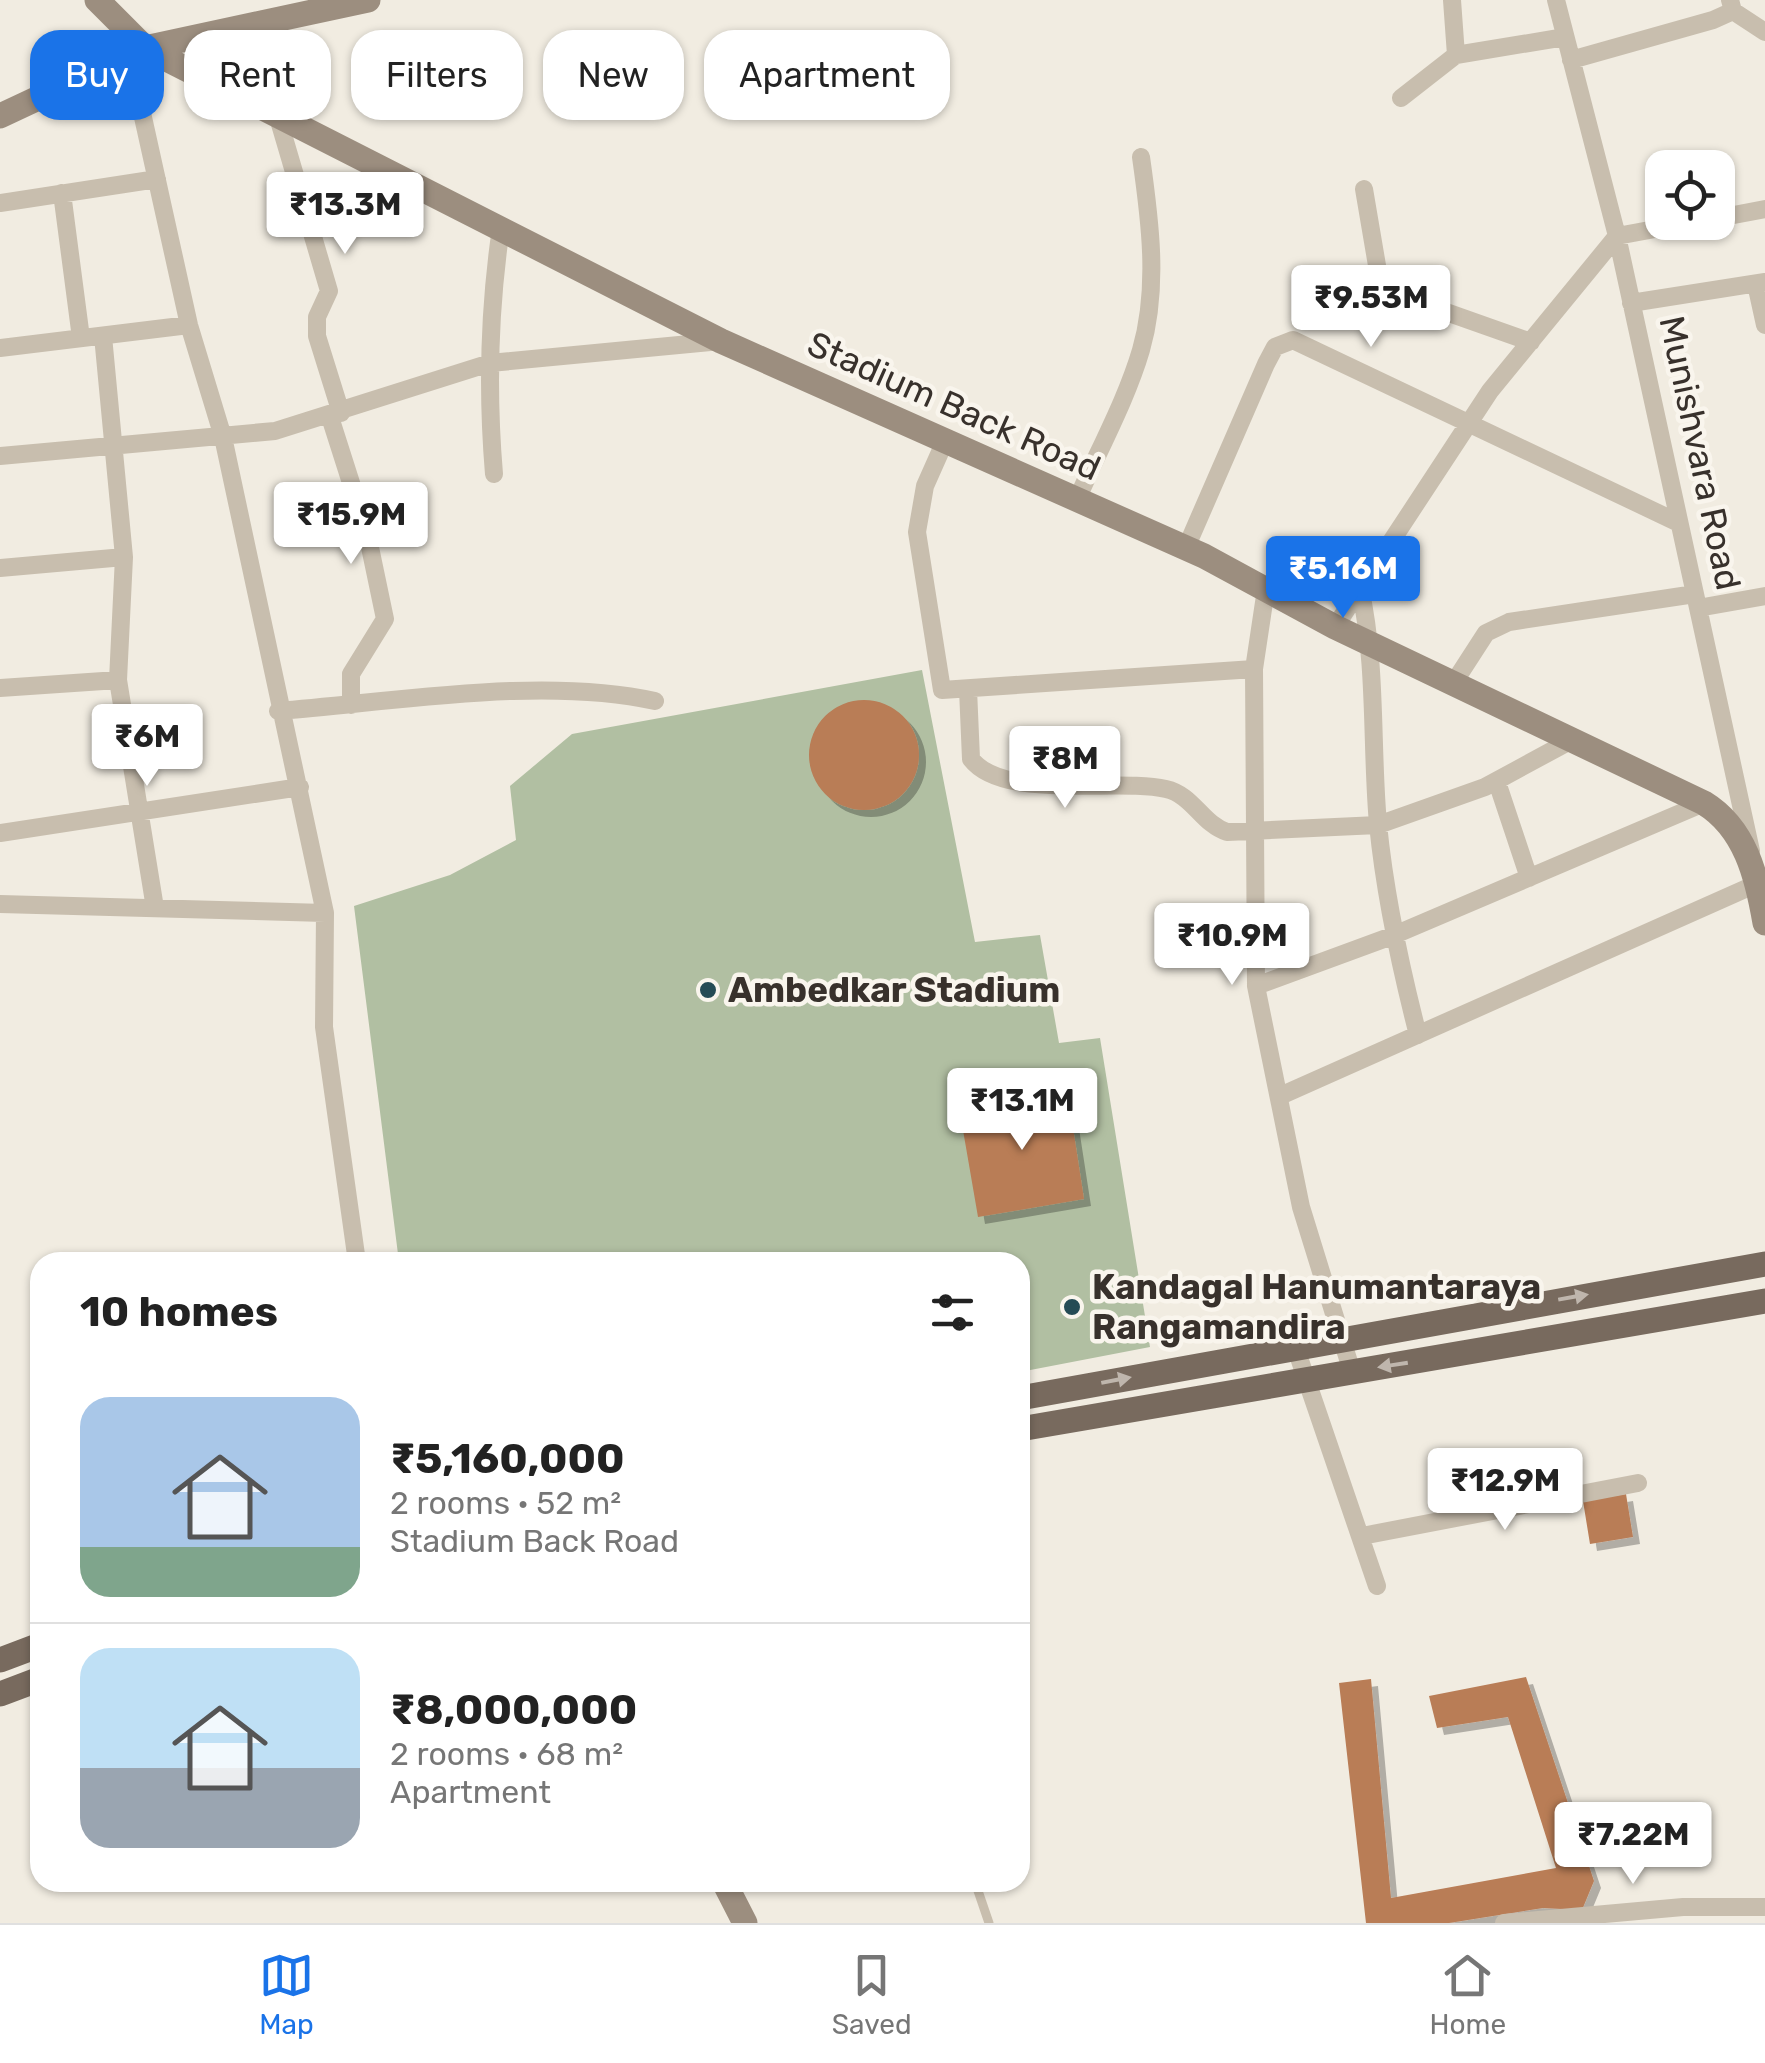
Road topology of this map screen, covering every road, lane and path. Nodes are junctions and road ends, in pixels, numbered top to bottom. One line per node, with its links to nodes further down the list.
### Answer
1 (97, 0): 6 (street, Stadium Back Road)
2 (368, 0): 9 (street)
3 (1452, 0): 10 (street)
4 (1556, 0): 8 (street, Munishvara Road)
5 (1732, 6): 7 (street); 11 (street)
6 (121, 30)
7 (1765, 32)
8 (1565, 37): 10 (street); 11 (street, Munishvara Road)
9 (164, 45)
10 (1456, 54): 12 (street)
11 (1571, 60): 27 (street, Munishvara Road)
12 (1401, 98)
13 (30, 102): 14 (street)
14 (0, 116)
15 (148, 120): 19 (street)
16 (279, 120): 38 (street)
17 (289, 120): 25 (street, Stadium Back Road)
18 (1140, 157): 45 (street)
19 (157, 179): 21 (street); 30 (street)
20 (1364, 190): 35 (street)
21 (62, 194): 22 (street); 33 (street)
22 (0, 203)
23 (1765, 209): 24 (street)
24 (1735, 215)
25 (501, 228): 34 (street, Stadium Back Road); 37 (street)
26 (1645, 231): 27 (street)
27 (1617, 236): 29 (street, Munishvara Road); 35 (street)
28 (1760, 283): 29 (street); 31 (street)
29 (1631, 303): 46 (street, Munishvara Road)
30 (189, 325): 32 (street); 40 (street)
31 (1765, 325)
32 (103, 336): 33 (street); 42 (street)
33 (81, 338): 36 (street)
34 (721, 341): 37 (street); 41 (street, Stadium Back Road)
35 (1530, 342): 39 (street)
36 (0, 348)
37 (490, 363): 38 (street); 44 (street)
38 (335, 415): 40 (street); 62 (street)
39 (1467, 424): 46 (street); 47 (street); 50 (street)
40 (222, 438): 42 (street); 63 (street)
41 (946, 441): 45 (street, Stadium Back Road); 60 (street)
42 (116, 448): 43 (street); 48 (street)
43 (0, 456)
44 (494, 474)
45 (1077, 500): 47 (street, Stadium Back Road)
46 (1680, 523): 53 (street, Munishvara Road)
47 (1186, 548): 51 (street, Stadium Back Road)
48 (124, 557): 49 (street); 57 (street)
49 (0, 568)
50 (1360, 588): 54 (street); 55 (street)
51 (1266, 590): 54 (street, Stadium Back Road); 56 (street)
52 (1765, 596): 53 (street)
53 (1696, 601): 58 (street); 75 (street, Munishvara Road)
54 (1335, 628): 55 (street, Stadium Back Road)
55 (1372, 643): 58 (street, Stadium Back Road); 71 (street)
56 (1254, 669): 60 (street); 72 (street)
57 (118, 680): 59 (street); 69 (street)
58 (1453, 684): 64 (street, Stadium Back Road)
59 (0, 688)
60 (968, 689): 72 (street)
61 (655, 701): 62 (street)
62 (351, 706): 63 (street)
63 (278, 711): 66 (street)
64 (1568, 742): 65 (street); 67 (street, Stadium Back Road)
65 (1497, 782): 71 (street); 74 (street)
66 (300, 787): 69 (street); 78 (street)
67 (1674, 789): 68 (street, Stadium Back Road); 70 (street)
68 (1704, 802): 70 (street); 75 (street, Stadium Back Road)
69 (138, 815): 73 (street); 77 (street)
70 (1655, 824): 74 (street)
71 (1378, 825): 72 (street); 80 (street)
72 (1255, 830): 81 (street)
73 (0, 832)
74 (1530, 878): 80 (street)
75 (1761, 881): 79 (street, Munishvara Road); 82 (street)
76 (0, 904): 77 (street)
77 (155, 908): 78 (street)
78 (325, 913): 84 (street)
79 (1765, 923)
80 (1392, 936): 81 (street); 82 (street)
81 (1256, 986): 83 (street)
82 (1418, 1034): 83 (street)
83 (1280, 1096): 87 (street)
84 (356, 1252)
85 (1765, 1264): 87 (main road, one-way to 85)
86 (1765, 1301): 89 (main road, one-way to 89)
87 (1342, 1337): 88 (main road); 89 (street)
88 (1296, 1346): 90 (street); 91 (main road, one-way to 88)
89 (1352, 1372): 90 (main road)
90 (1306, 1379): 92 (main road); 94 (street)
91 (1030, 1396)
92 (1030, 1427)
93 (1638, 1483): 94 (street)
94 (1362, 1536): 95 (street)
95 (1377, 1586)
96 (30, 1649): 97 (main road)
97 (0, 1660)
98 (30, 1683): 99 (main road)
99 (0, 1694)
100 (729, 1892): 105 (street)
101 (978, 1892): 106 (lane)
102 (1765, 1907): 103 (street)
103 (1686, 1915): 104 (street)
104 (1537, 1921): 107 (street)
105 (746, 1923)
106 (989, 1923)
107 (1504, 1923)

